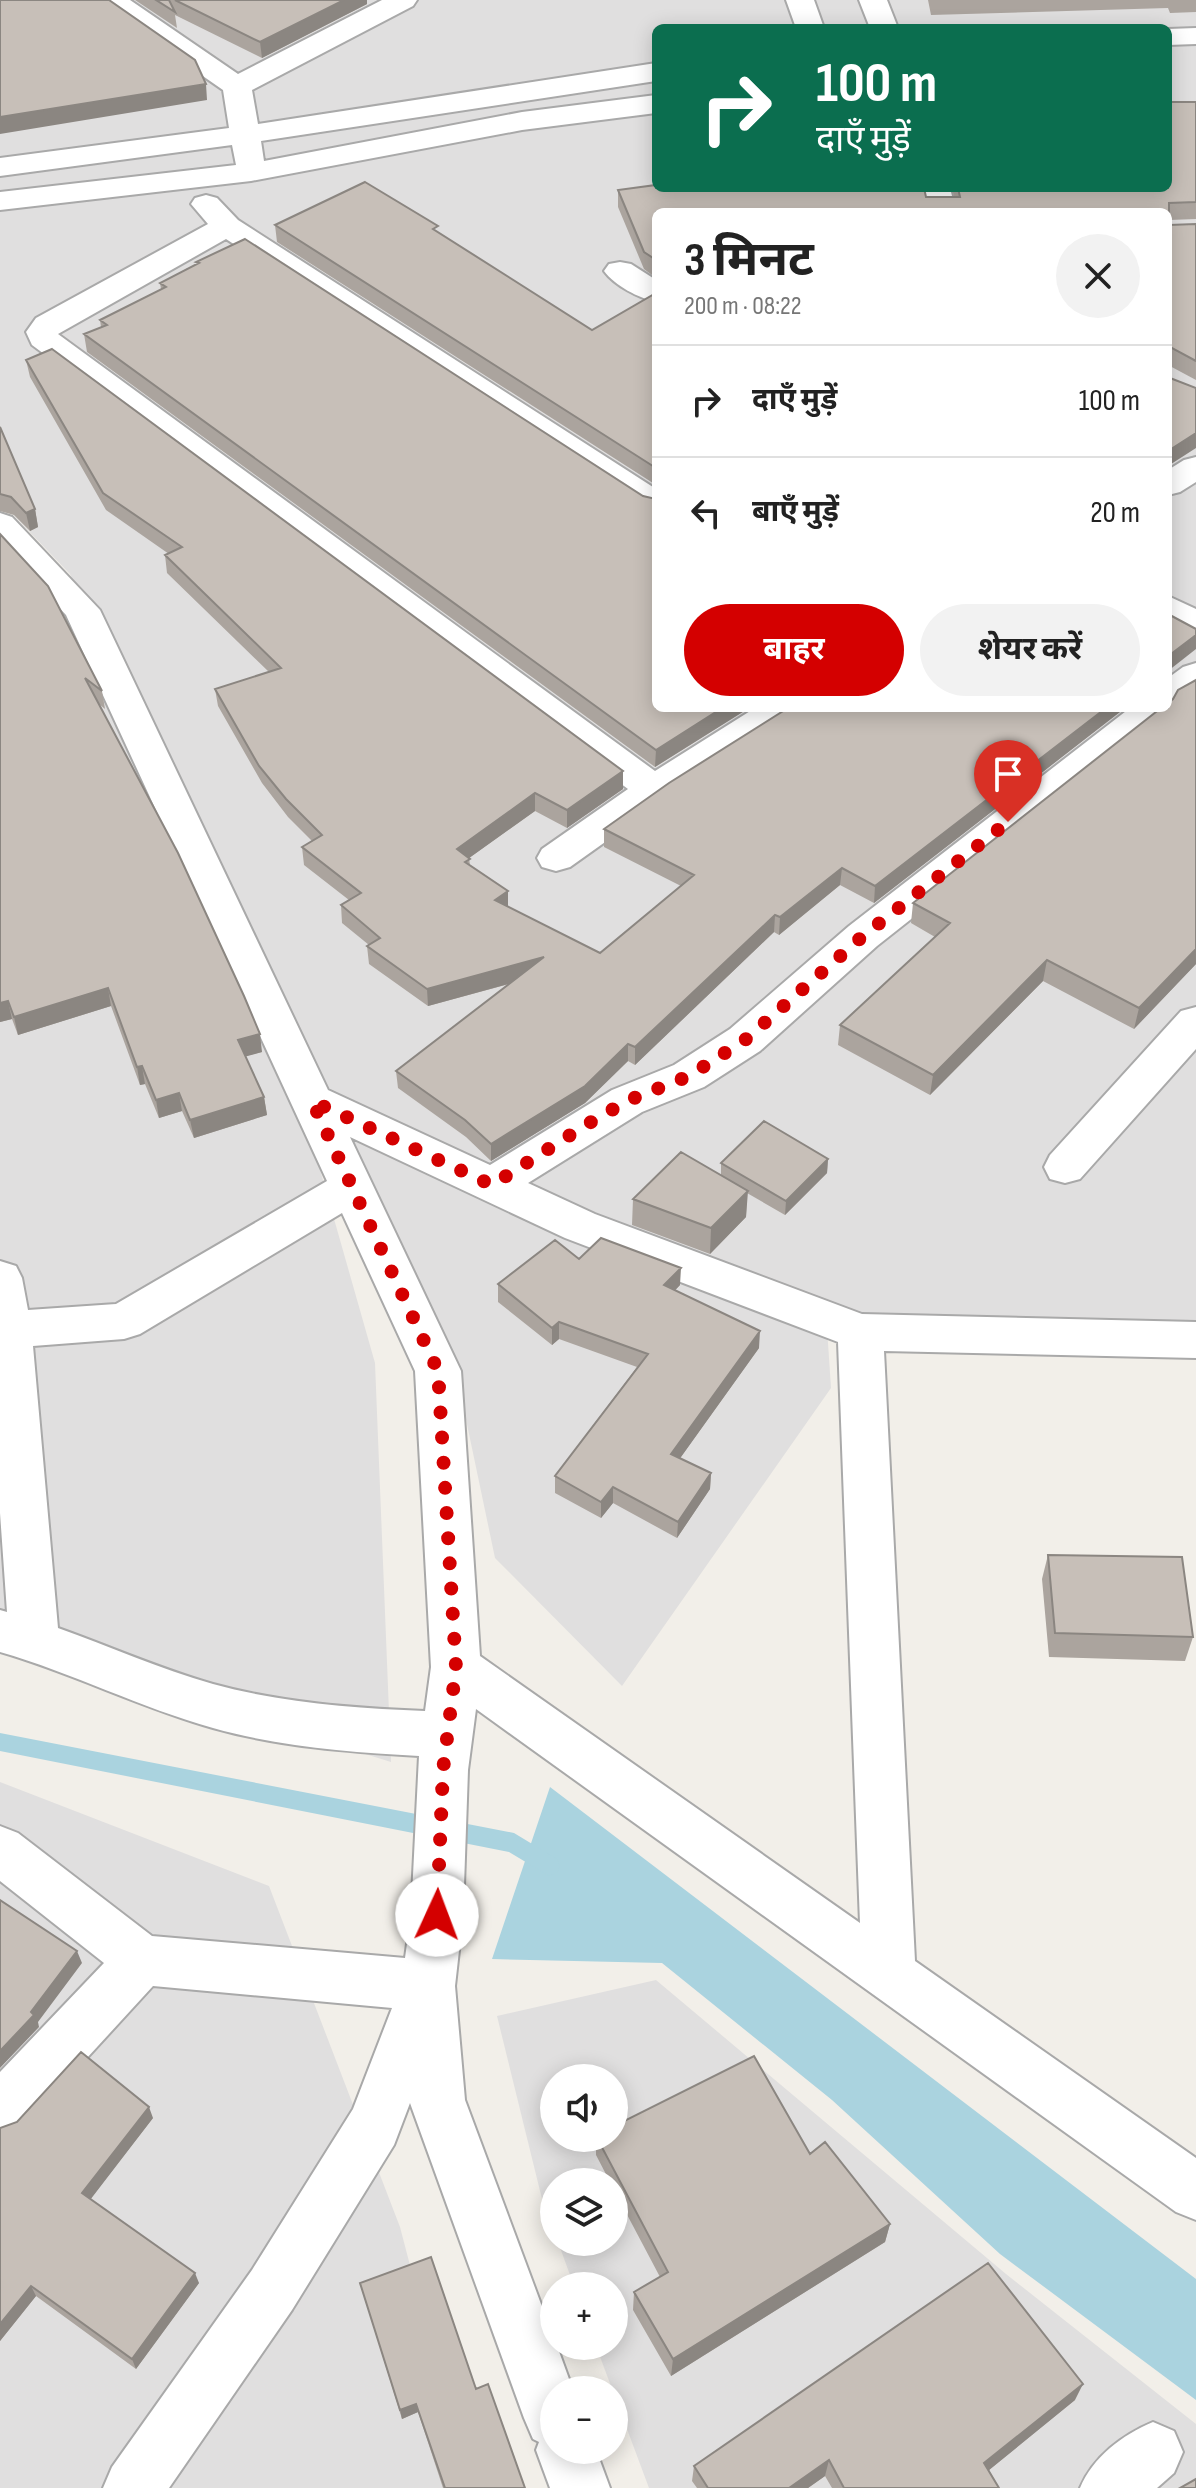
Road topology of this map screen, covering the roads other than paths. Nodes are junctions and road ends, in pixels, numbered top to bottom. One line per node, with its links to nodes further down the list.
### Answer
1 (112, 0): 10 (street)
2 (800, 0): 5 (street)
3 (873, 0): 6 (street)
4 (394, 2): 10 (street)
5 (809, 24)
6 (882, 24)
7 (1196, 36): 8 (street)
8 (1172, 37)
9 (652, 73): 12 (street)
10 (237, 86): 12 (street)
11 (652, 105): 14 (street)
12 (245, 135): 13 (street); 14 (street)
13 (0, 167)
14 (251, 172): 15 (street)
15 (183, 180): 16 (street); 17 (street)
16 (0, 201)
17 (227, 226): 22 (street); 30 (street)
18 (652, 268): 19 (street)
19 (652, 291)
20 (1196, 467): 21 (street)
21 (1172, 482)
22 (652, 501)
23 (0, 524): 33 (street)
24 (1172, 610): 25 (street)
25 (1196, 625)
26 (1196, 675): 27 (street)
27 (1172, 694)
28 (776, 712): 30 (street)
29 (1149, 712): 35 (street)
30 (654, 789): 31 (street)
31 (556, 858)
32 (1196, 1022): 34 (street)
33 (312, 1101): 35 (street); 36 (street)
34 (1065, 1167)
35 (492, 1185): 39 (street)
36 (352, 1187): 38 (street); 42 (street)
37 (0, 1278): 38 (street)
38 (4, 1330): 41 (street)
39 (860, 1332): 40 (street); 46 (street)
40 (1196, 1340)
41 (17, 1636): 43 (street)
42 (456, 1667): 43 (street); 46 (street)
43 (445, 1752): 47 (street)
44 (0, 1850): 45 (street)
45 (142, 1960): 47 (street); 48 (street)
46 (889, 1975): 49 (street)
47 (428, 1986): 50 (street); 52 (street)
48 (0, 2112)
49 (1196, 2192)
50 (540, 2380)
51 (571, 2464): 53 (street)
52 (133, 2488)
53 (580, 2488)

